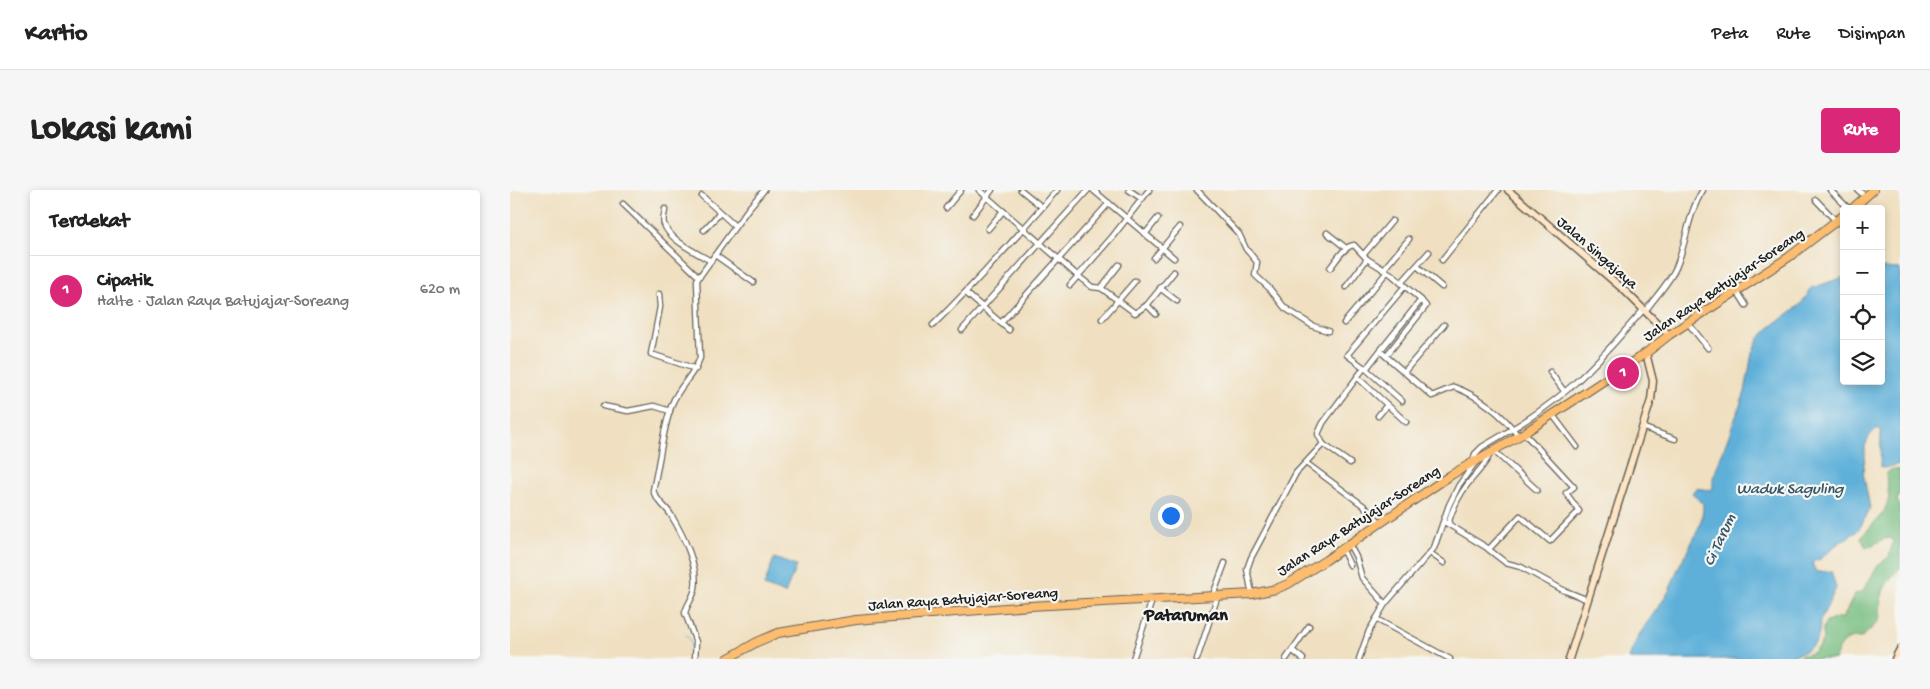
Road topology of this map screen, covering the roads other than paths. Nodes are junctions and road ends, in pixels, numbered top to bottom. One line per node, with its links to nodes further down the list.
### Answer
1 (764, 190): 38 (street)
2 (961, 190): 27 (street)
3 (979, 190): 19 (street)
4 (992, 190): 19 (street)
5 (1021, 190): 28 (street)
6 (1057, 190): 28 (street)
7 (1088, 190): 46 (street)
8 (1093, 190): 24 (street)
9 (1129, 190): 21 (street)
10 (1149, 190): 21 (street)
11 (1197, 190): 91 (street)
12 (1498, 190): 55 (street)
13 (1508, 190): 81 (street, Jalan Singajaya)
14 (1702, 190): 81 (street)
15 (1830, 190): 25 (street)
16 (1858, 190): 20 (street)
17 (1873, 190): 20 (highway)
18 (702, 196): 31 (street)
19 (987, 197): 30 (street); 32 (street)
20 (1866, 197): 26 (highway)
21 (1142, 199): 33 (street)
22 (1816, 200): 37 (street)
23 (623, 204): 63 (street)
24 (1109, 204): 33 (street); 54 (street)
25 (1846, 205)
26 (1855, 205)
27 (946, 208)
28 (1042, 208): 41 (street)
29 (665, 209): 56 (street)
30 (1003, 211): 39 (street); 41 (street)
31 (720, 213): 38 (street); 42 (street)
32 (973, 215)
33 (1127, 218): 43 (street); 62 (street)
34 (1158, 218): 43 (street)
35 (1840, 218): 37 (highway, Jalan Raya Batujajar-Soreang)
36 (1392, 221): 51 (street)
37 (1836, 221): 72 (highway, Jalan Raya Batujajar-Soreang)
38 (735, 226): 50 (street)
39 (988, 228)
40 (1180, 228): 47 (street)
41 (1024, 229): 46 (street); 73 (street)
42 (704, 230)
43 (1146, 233): 47 (street)
44 (1327, 233): 48 (street)
45 (1409, 239): 60 (street)
46 (1041, 244): 54 (street); 80 (street)
47 (1162, 247): 52 (street); 53 (street)
48 (1346, 248): 51 (street); 59 (street)
49 (1429, 252): 58 (street)
50 (715, 255): 56 (street); 65 (street)
51 (1366, 257): 60 (street); 68 (street)
52 (1154, 258)
53 (1174, 258)
54 (1057, 259): 62 (street); 84 (street)
55 (1442, 260)
56 (711, 261): 63 (street)
57 (1119, 265): 70 (street)
58 (1417, 266): 67 (street); 69 (street)
59 (1330, 268)
60 (1385, 271): 67 (street); 85 (street)
61 (1174, 272): 71 (street)
62 (1078, 276): 66 (street); 70 (street)
63 (699, 277): 97 (street)
64 (1135, 281): 76 (street)
65 (753, 282)
66 (1070, 285)
67 (1403, 285): 75 (street); 98 (street)
68 (1346, 287)
69 (1442, 287)
70 (1101, 288): 76 (street)
71 (1160, 288): 77 (street); 79 (street)
72 (1737, 292): 78 (street); 86 (highway, Jalan Raya Batujajar-Soreang)
73 (966, 293): 80 (street); 87 (street)
74 (659, 294): 97 (street)
75 (1422, 300): 94 (street); 96 (street)
76 (1118, 301): 79 (street); 83 (street)
77 (1177, 301)
78 (1746, 304)
79 (1146, 305): 82 (street)
80 (982, 308): 84 (street); 89 (street)
81 (1645, 309): 92 (street, Jalan Singajaya); 102 (street)
82 (1156, 314)
83 (1102, 319)
84 (1001, 323): 90 (street)
85 (1344, 323)
86 (1688, 323): 92 (highway, Jalan Raya Batujajar-Soreang); 93 (street)
87 (933, 325)
88 (1444, 325): 99 (street)
89 (962, 330)
90 (1008, 330)
91 (1328, 331)
92 (1669, 335): 95 (highway, Jalan Raya Batujajar-Soreang)
93 (1708, 348)
94 (1380, 351): 96 (street); 98 (street)
95 (1646, 353): 107 (highway, Jalan Raya Batujajar-Soreang); 110 (street)
96 (1386, 356): 99 (street)
97 (696, 369): 106 (street)
98 (1365, 369): 101 (street); 103 (street)
99 (1404, 372): 111 (street)
100 (1550, 372): 102 (street)
101 (1357, 377): 104 (street); 113 (street)
102 (1564, 392): 111 (street)
103 (1402, 400)
104 (1387, 405): 108 (street); 109 (street)
105 (603, 406): 106 (street)
106 (670, 411): 137 (street)
107 (1552, 414): 111 (highway, Jalan Raya Batujajar-Soreang); 114 (street)
108 (1378, 416)
109 (1406, 422)
110 (1644, 428): 112 (street); 131 (street)
111 (1517, 432): 115 (highway, Jalan Raya Batujajar-Soreang); 116 (street); 123 (street)
112 (1676, 439)
113 (1323, 444): 117 (street); 118 (street)
114 (1577, 446)
115 (1491, 452): 116 (highway, Jalan Raya Batujajar-Soreang); 119 (street); 121 (street)
116 (1477, 460): 120 (highway, Jalan Raya Batujajar-Soreang); 121 (street)
117 (1306, 463): 120 (street); 128 (street)
118 (1350, 463)
119 (1537, 490)
120 (1381, 523): 122 (highway, Jalan Raya Batujajar-Soreang)
121 (1446, 523): 123 (street); 124 (street)
122 (1346, 547): 127 (street); 128 (highway, Jalan Raya Batujajar-Soreang); 132 (street)
123 (1488, 549): 131 (street)
124 (1430, 554): 126 (street); 132 (street)
125 (1225, 563): 129 (street)
126 (1444, 563)
127 (1350, 565)
128 (1252, 594): 129 (highway, Jalan Raya Batujajar-Soreang)
129 (1216, 595): 130 (highway, Jalan Raya Batujajar-Soreang); 140 (street)
130 (1152, 600): 138 (highway, Jalan Raya Batujajar-Soreang); 139 (street)
131 (1588, 600): 145 (street)
132 (1385, 604): 133 (street)
133 (1376, 619): 143 (street); 144 (street)
134 (1309, 626): 136 (street)
135 (1900, 649): 146 (street)
136 (1292, 650): 141 (street); 142 (street)
137 (695, 659)
138 (727, 659)
139 (1133, 659)
140 (1198, 659)
141 (1286, 659)
142 (1303, 659)
143 (1359, 659)
144 (1450, 659)
145 (1569, 659)
146 (1895, 659)

